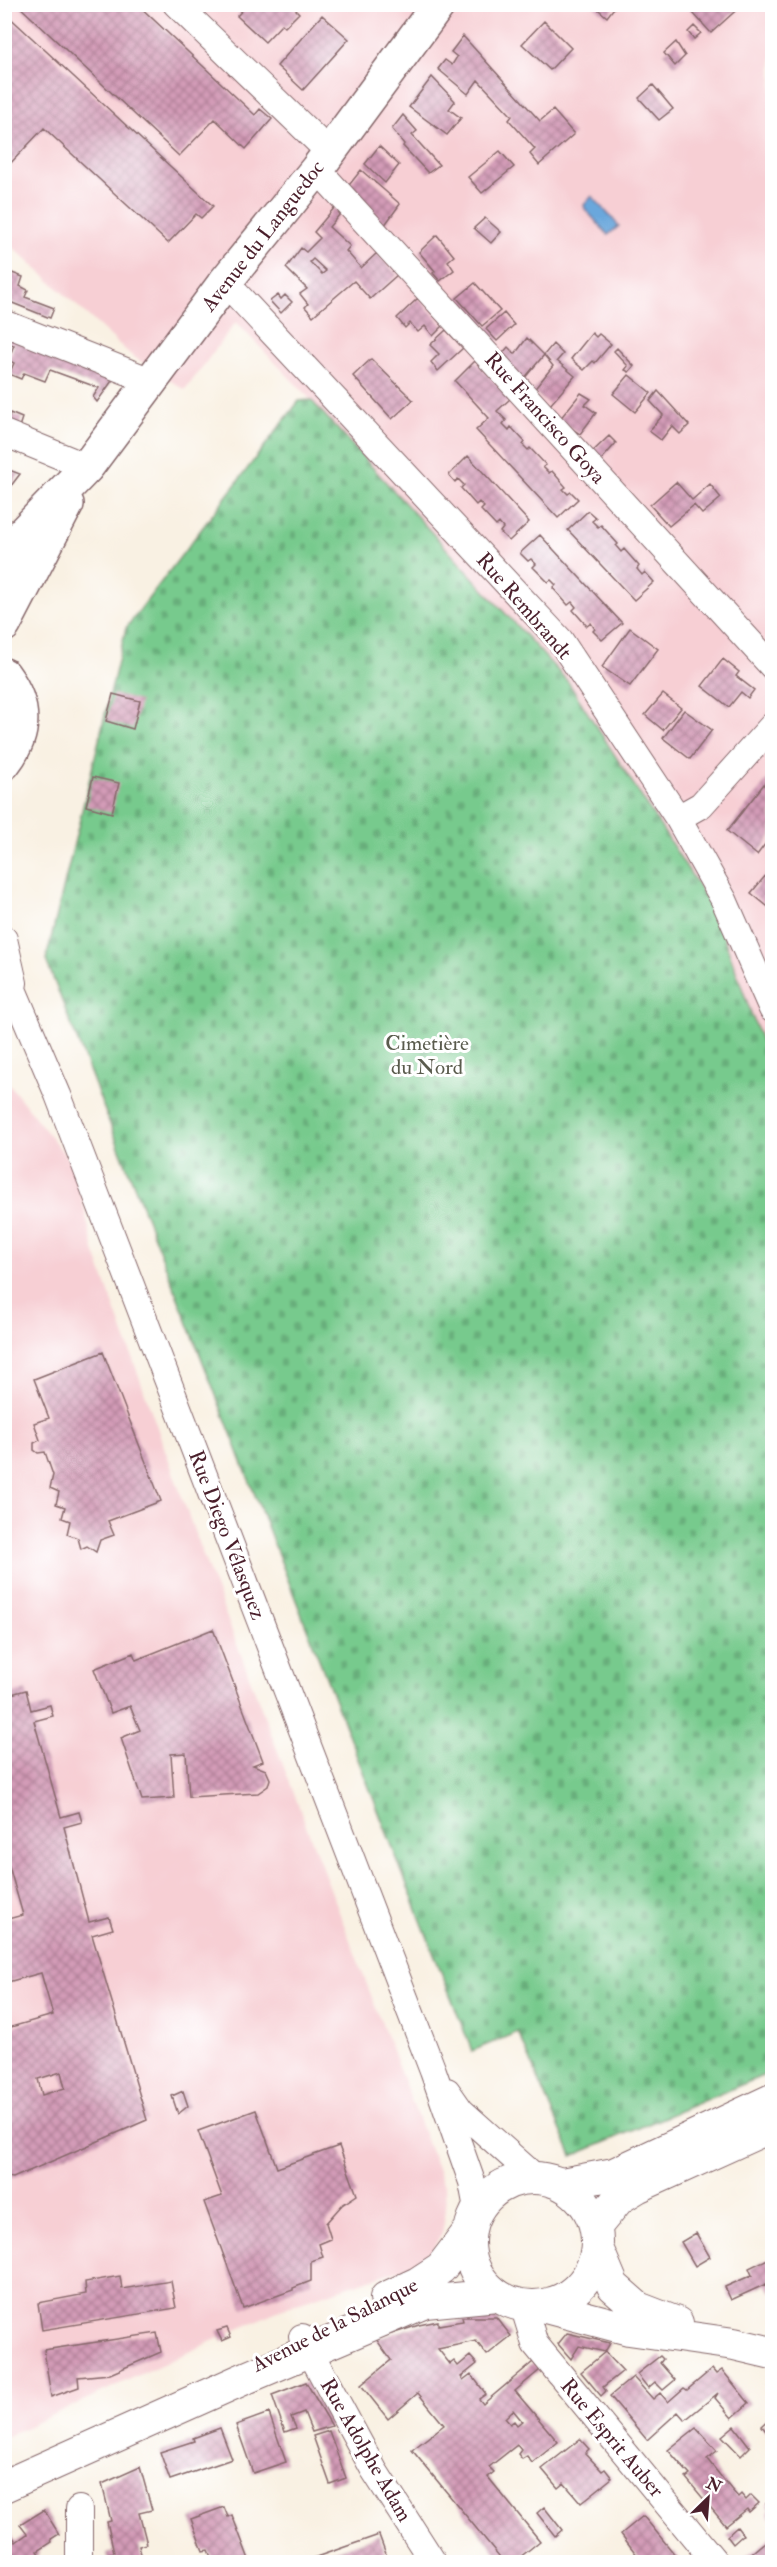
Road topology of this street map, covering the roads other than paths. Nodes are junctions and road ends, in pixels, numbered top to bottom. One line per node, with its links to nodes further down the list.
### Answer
1 (176, 4): 3 (street, Rue Francisco Goya)
2 (439, 4): 3 (main road, Avenue du Languedoc)
3 (323, 161): 4 (main road, Avenue du Languedoc); 11 (street, Rue Francisco Goya)
4 (225, 282): 6 (main road, Avenue du Languedoc); 15 (street, Rue Rembrandt)
5 (4, 323): 6 (street)
6 (151, 381): 8 (main road, Avenue du Languedoc)
7 (4, 433): 8 (street)
8 (87, 467): 9 (main road, Avenue du Languedoc); 10 (main road, Avenue du Languedoc)
9 (4, 567)
10 (4, 625)
11 (772, 666)
12 (5, 675): 14 (main road)
13 (772, 726): 15 (street)
14 (4, 764)
15 (678, 818): 19 (street, Rue Rembrandt)
16 (4, 939): 18 (street, Rue Diego Vélasquez)
17 (4, 968): 18 (street, Rue Diego Vélasquez)
18 (17, 1001): 20 (street, Rue Diego Vélasquez)
19 (772, 1009)
20 (433, 2071): 23 (street, Rue Diego Vélasquez); 24 (street, Rue Diego Vélasquez)
21 (772, 2100): 23 (street)
22 (772, 2126): 25 (street)
23 (549, 2181): 24 (street); 25 (street)
24 (473, 2220): 26 (street); 27 (street, Avenue de la Salanque)
25 (597, 2237): 26 (street); 28 (street, Avenue de la Salanque)
26 (521, 2302): 27 (street, Avenue de la Salanque); 28 (street, Avenue de la Salanque); 34 (street, Rue Esprit Auber)
27 (305, 2344): 30 (street, Avenue de la Salanque); 33 (street, Rue Adolphe Adam)
28 (734, 2344): 29 (street, Avenue de la Salanque)
29 (772, 2353)
30 (4, 2486)
31 (79, 2510): 32 (street)
32 (79, 2562)
33 (432, 2562)
34 (715, 2562)

